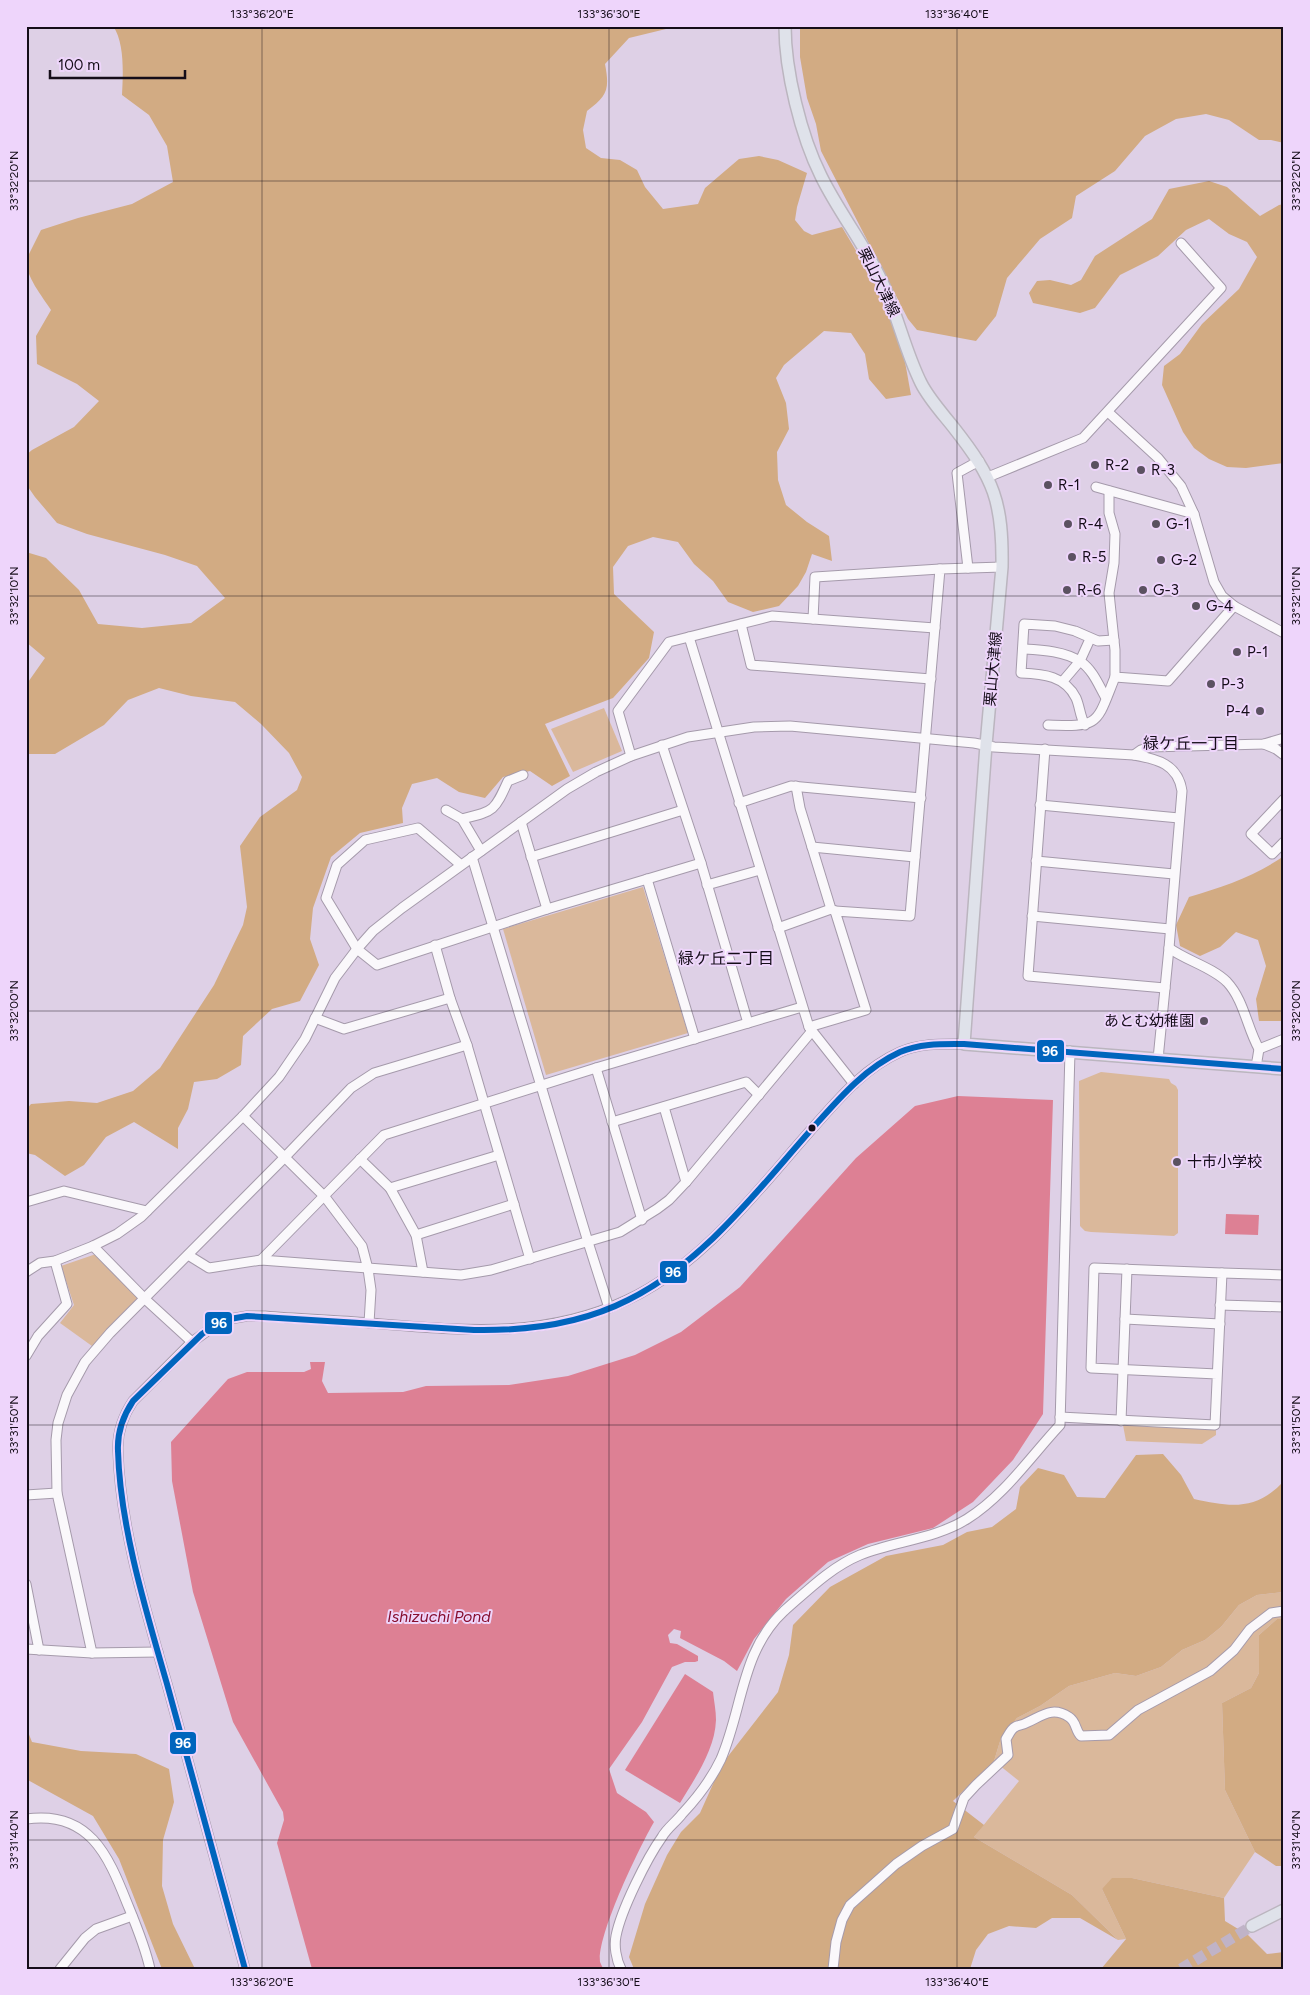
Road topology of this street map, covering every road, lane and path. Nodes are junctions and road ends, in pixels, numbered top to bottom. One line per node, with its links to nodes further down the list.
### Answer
1 (785, 26): 4 (main road, 栗山大津線)
2 (1181, 242): 3 (street)
3 (1108, 412): 5 (street); 8 (street)
4 (979, 460): 5 (main road, 栗山大津線); 10 (street)
5 (988, 477): 9 (main road, 栗山大津線)
6 (1096, 487): 7 (street)
7 (1109, 491): 8 (street); 19 (street)
8 (1194, 514): 12 (street)
9 (1002, 566): 10 (street); 33 (main road, 栗山大津線)
10 (968, 568): 11 (street)
11 (940, 569): 13 (street); 15 (street)
12 (1234, 606): 16 (street); 22 (street)
13 (813, 619): 14 (street); 15 (street)
14 (741, 624): 17 (street); 23 (street)
15 (935, 628): 23 (street)
16 (1284, 633)
17 (689, 637): 28 (street); 37 (street)
18 (1090, 639): 19 (street); 20 (street); 21 (street)
19 (1114, 640): 22 (street)
20 (1023, 649): 21 (street); 24 (street)
21 (1080, 662): 24 (street); 25 (street)
22 (1115, 677): 25 (street)
23 (931, 679): 30 (street)
24 (1063, 681): 27 (street)
25 (1106, 698): 27 (street)
26 (1048, 725): 27 (street)
27 (1085, 725)
28 (717, 732): 30 (street); 32 (street); 42 (street)
29 (1284, 738): 31 (street)
30 (926, 739): 33 (street); 40 (street)
31 (1264, 744): 35 (street); 36 (street)
32 (662, 745): 37 (street); 45 (street)
33 (986, 745): 34 (street); 79 (main road, 栗山大津線)
34 (1045, 749): 35 (street); 43 (street)
35 (1134, 755): 46 (street)
36 (1284, 755)
37 (631, 756): 48 (street)
38 (523, 776): 47 (street)
39 (796, 786): 40 (street); 42 (street); 50 (street)
40 (921, 798): 54 (street)
41 (1284, 799): 49 (street)
42 (739, 803): 58 (street)
43 (1040, 805): 46 (street); 55 (street)
44 (446, 810): 47 (street)
45 (683, 810): 53 (street); 56 (street)
46 (1179, 818): 59 (street)
47 (462, 819): 51 (street)
48 (520, 822): 51 (street); 53 (street)
49 (1284, 842)
50 (812, 847): 54 (street); 63 (street)
51 (481, 851): 52 (street)
52 (472, 857): 57 (street); 65 (street)
53 (531, 857): 62 (street)
54 (915, 857): 63 (street)
55 (1036, 861): 59 (street); 64 (street)
56 (701, 863): 60 (street); 61 (street)
57 (461, 865): 70 (street); 70 (street)
58 (760, 870): 61 (street); 66 (street)
59 (1174, 874): 67 (street)
60 (647, 879): 62 (street); 77 (street)
61 (707, 885): 75 (street)
62 (546, 909): 65 (street)
63 (833, 910): 66 (street); 76 (street)
64 (1032, 916): 67 (street); 71 (street)
65 (493, 926): 68 (street); 88 (street)
66 (778, 928): 73 (street)
67 (1170, 929): 69 (street)
68 (435, 945): 70 (street); 72 (street)
69 (1169, 948): 71 (street); 81 (street)
70 (357, 949): 74 (street)
71 (1165, 988): 83 (street)
72 (450, 998): 74 (street); 80 (street)
73 (802, 1007): 75 (street); 76 (street)
74 (315, 1018): 92 (street)
75 (748, 1023): 77 (street)
76 (810, 1029): 87 (street); 89 (street)
77 (695, 1039): 85 (street)
78 (1284, 1039): 81 (street)
79 (964, 1044): 82 (main road); 87 (street)
80 (467, 1045): 90 (street); 95 (street)
81 (1259, 1049): 84 (street)
82 (1070, 1051): 83 (main road); 128 (street)
83 (1158, 1059): 84 (main road)
84 (1256, 1067): 86 (main road)
85 (596, 1068): 88 (street); 93 (street)
86 (1284, 1069)
87 (854, 1084): 120 (street)
88 (542, 1085): 90 (street); 105 (street)
89 (759, 1095): 91 (street); 97 (street)
90 (484, 1104): 94 (street); 96 (street)
91 (664, 1107): 93 (street); 97 (street)
92 (243, 1116): 95 (street); 102 (street)
93 (612, 1122): 103 (street)
94 (499, 1155): 98 (street); 101 (street)
95 (284, 1158): 99 (street); 107 (street)
96 (360, 1160): 98 (street); 99 (street)
97 (686, 1182): 103 (street)
98 (390, 1188): 104 (street)
99 (324, 1196): 109 (street); 111 (street)
100 (26, 1202): 102 (street)
101 (514, 1204): 104 (street); 108 (street)
102 (146, 1211): 106 (street)
103 (642, 1220): 105 (street)
104 (416, 1235): 114 (street)
105 (588, 1242): 108 (street); 120 (street)
106 (93, 1246): 110 (street); 117 (street)
107 (188, 1255): 109 (street); 117 (street)
108 (530, 1259): 114 (street)
109 (261, 1260): 111 (street)
110 (54, 1261): 113 (street); 125 (street)
111 (368, 1269): 114 (street); 122 (street)
112 (1128, 1269): 115 (street); 121 (street); 126 (street)
113 (26, 1272)
114 (423, 1272)
115 (1222, 1273): 116 (street); 118 (street)
116 (1284, 1275)
117 (145, 1299): 124 (street); 130 (street)
118 (1220, 1305): 119 (street); 123 (street)
119 (1284, 1307)
120 (609, 1308): 122 (street)
121 (1126, 1320): 123 (street); 126 (street)
122 (369, 1323): 124 (street)
123 (1220, 1324): 127 (street)
124 (192, 1342): 136 (street)
125 (26, 1356)
126 (1124, 1370): 127 (street); 129 (street)
127 (1217, 1374): 129 (street)
128 (1060, 1417): 129 (street); 145 (street)
129 (1122, 1421)
130 (57, 1493): 131 (street); 137 (street)
131 (26, 1495)
132 (26, 1584): 135 (street)
133 (1284, 1611): 146 (street)
134 (26, 1649): 135 (street)
135 (39, 1650): 137 (street)
136 (158, 1652): 137 (street); 144 (street)
137 (92, 1653)
138 (26, 1818): 140 (street)
139 (1284, 1910): 141 (main road)
140 (132, 1916): 142 (street); 143 (street)
141 (1252, 1926)
142 (60, 1969)
143 (150, 1969)
144 (245, 1969)
145 (621, 1969)
146 (834, 1969)

